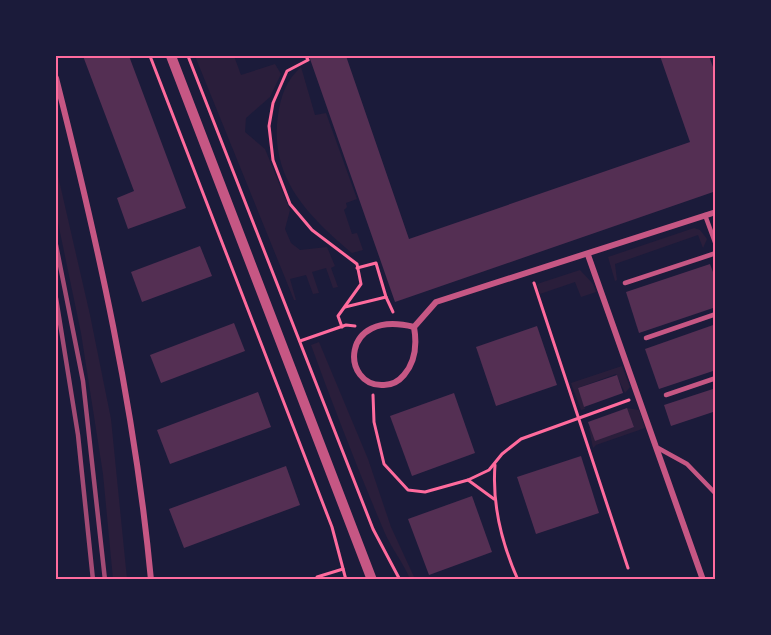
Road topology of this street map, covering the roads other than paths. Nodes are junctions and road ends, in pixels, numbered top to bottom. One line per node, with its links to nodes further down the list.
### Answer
1 (171, 56): 17 (street)
2 (56, 78): 16 (street)
3 (716, 212): 4 (street)
4 (705, 215): 5 (lane); 7 (street)
5 (716, 245)
6 (716, 253): 8 (lane)
7 (588, 255): 10 (street); 14 (street)
8 (625, 283)
9 (716, 314): 11 (lane)
10 (414, 327): 10 (street)
11 (646, 338)
12 (716, 378): 13 (lane)
13 (666, 395)
14 (658, 448): 15 (lane); 18 (street)
15 (716, 494)
16 (151, 579)
17 (372, 579)
18 (703, 579)

